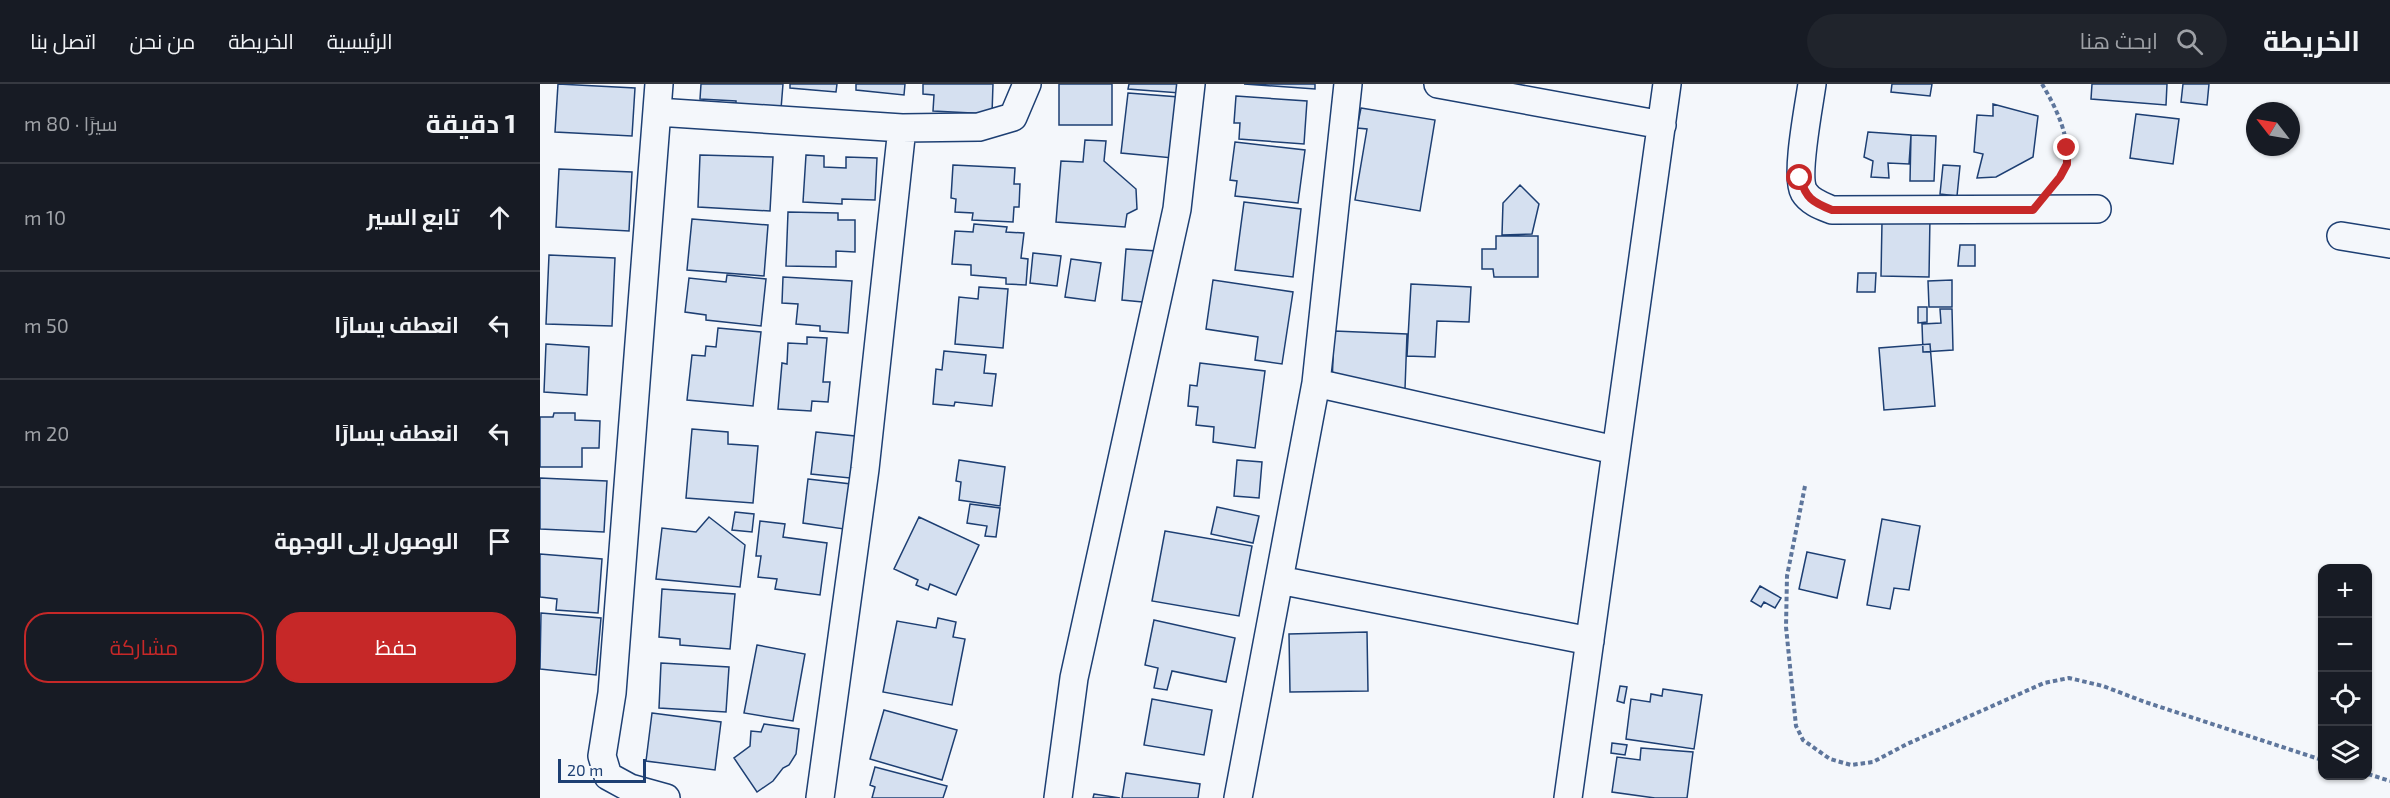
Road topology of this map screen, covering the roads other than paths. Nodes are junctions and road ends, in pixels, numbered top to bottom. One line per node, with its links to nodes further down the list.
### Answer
1 (659, 84): 8 (street)
2 (1027, 84): 10 (street)
3 (1191, 84): 20 (street)
4 (1348, 84): 14 (street)
5 (1438, 84): 9 (street)
6 (1667, 84): 9 (street)
7 (1812, 84): 11 (street)
8 (657, 112): 10 (street); 18 (street)
9 (1662, 125): 15 (street)
10 (902, 128): 19 (street)
11 (2097, 209)
12 (2341, 236): 13 (street)
13 (2390, 244)
14 (1316, 383): 15 (street); 16 (street)
15 (1615, 450): 17 (street)
16 (1279, 580): 17 (street); 21 (street)
17 (1590, 641): 22 (street)
18 (666, 798)
19 (820, 798)
20 (1058, 798)
21 (1238, 798)
22 (1568, 798)

